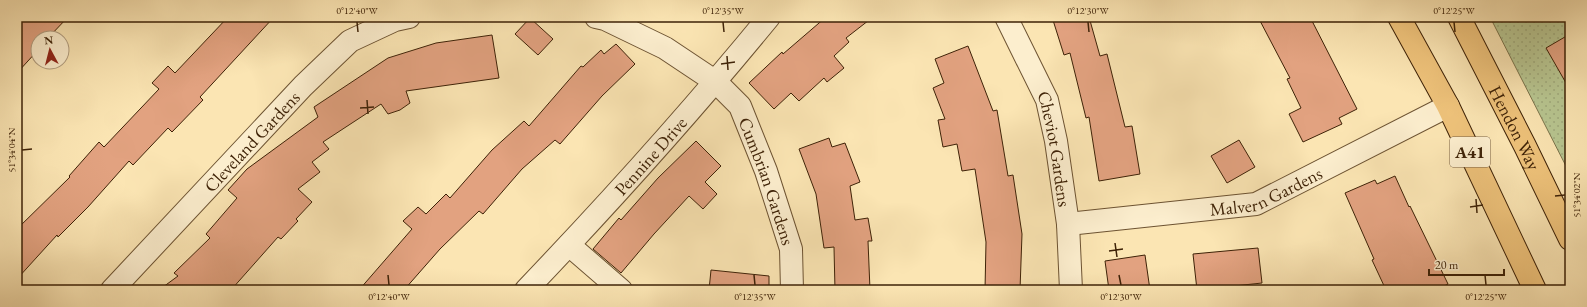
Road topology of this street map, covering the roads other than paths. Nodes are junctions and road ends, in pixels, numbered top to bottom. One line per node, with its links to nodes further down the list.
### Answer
1 (409, 17): 12 (street, Cleveland Gardens)
2 (596, 17): 7 (street)
3 (769, 17): 7 (street, Pennine Drive)
4 (1006, 17): 9 (street, Cheviot Gardens)
5 (1400, 17): 8 (highway, A41)
6 (1459, 17): 10 (highway, Hendon Way)
7 (716, 82): 11 (street, Pennine Drive); 15 (street, Cumbrian Gardens)
8 (1448, 106): 9 (street, Malvern Gardens); 17 (highway, A41)
9 (1068, 224): 16 (street, Cheviot Gardens)
10 (1570, 239)
11 (569, 245): 13 (street, Pennine Drive); 14 (street)
12 (112, 290)
13 (526, 290)
14 (621, 290)
15 (792, 290)
16 (1070, 290)
17 (1535, 290)

